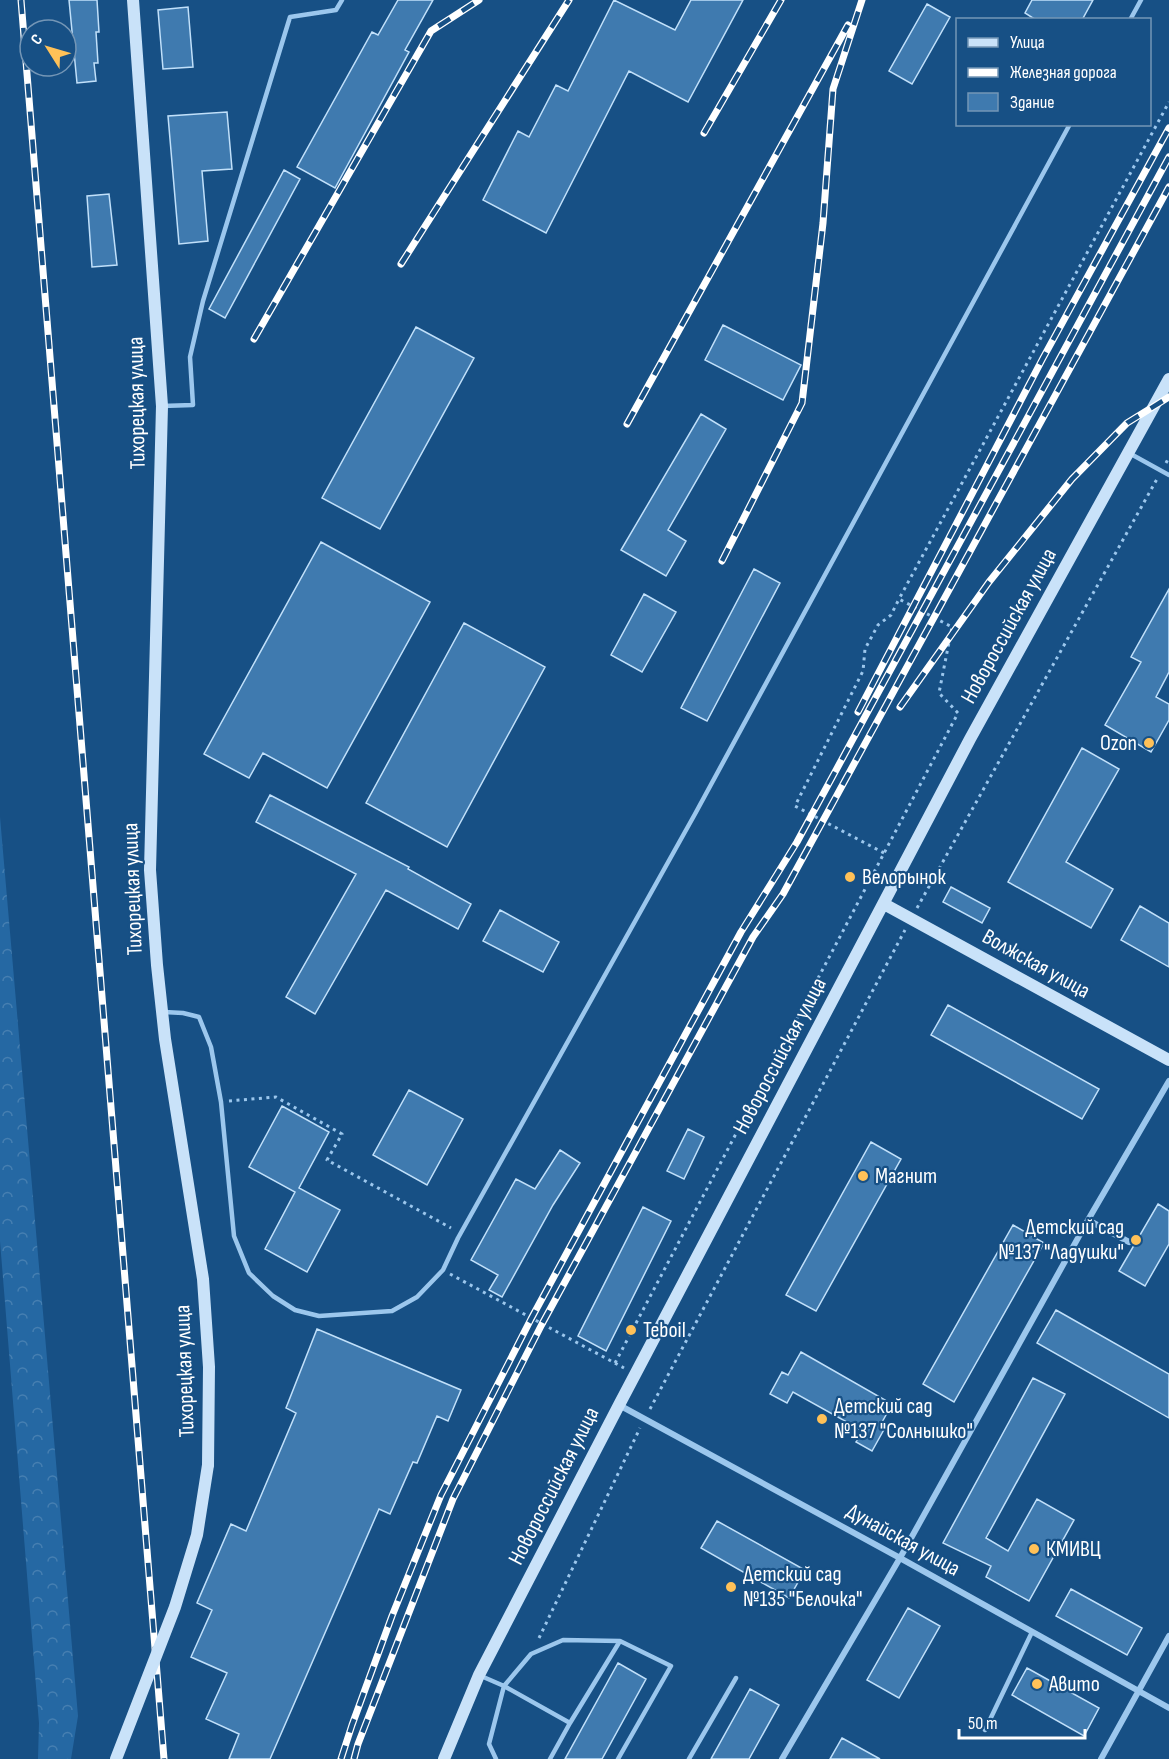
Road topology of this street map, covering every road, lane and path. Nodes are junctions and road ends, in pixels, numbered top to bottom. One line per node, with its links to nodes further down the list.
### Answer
1 (133, 0): 8 (street, Тихорецкая улица)
2 (342, 0): 8 (lane)
3 (1141, 0): 4 (lane)
4 (1131, 18)
5 (1169, 102): 13 (path)
6 (1069, 126): 22 (lane)
7 (1169, 380): 9 (street, Новороссийская улица)
8 (162, 406): 17 (street, Тихорецкая улица)
9 (1128, 453): 11 (lane); 15 (street, Новороссийская улица)
10 (1169, 457): 11 (path)
11 (1162, 471): 12 (lane); 16 (path)
12 (1169, 475)
13 (899, 598): 14 (path); 14 (path)
14 (884, 853): 25 (path)
15 (884, 904): 16 (street, Волжская улица); 26 (street, Новороссийская улица)
16 (911, 918): 18 (street, Волжская улица); 28 (path)
17 (163, 1012): 20 (lane); 41 (street, Тихорецкая улица, bridge)
18 (1169, 1059)
19 (1169, 1081): 21 (street)
20 (221, 1102): 22 (path); 24 (lane)
21 (1088, 1220): 23 (street); 29 (street)
22 (461, 1233): 24 (lane)
23 (1129, 1242)
24 (443, 1270): 25 (path)
25 (615, 1363): 26 (path)
26 (636, 1375): 27 (street, Новороссийская улица)
27 (619, 1405): 28 (street, Дунайская улица); 34 (street, Новороссийская улица)
28 (645, 1419): 29 (street, Дунайская улица); 33 (path)
29 (900, 1558): 30 (street, Дунайская улица); 47 (street)
30 (1032, 1632): 37 (street, Дунайская улица); 40 (lane)
31 (1169, 1636): 37 (street)
32 (620, 1641): 33 (lane); 39 (lane); 45 (lane)
33 (531, 1654): 36 (lane)
34 (479, 1675): 36 (lane); 42 (street, Новороссийская улица)
35 (736, 1678): 46 (lane)
36 (504, 1686): 39 (lane); 43 (lane)
37 (1138, 1692): 38 (street, Дунайская улица); 48 (street)
38 (1169, 1708)
39 (570, 1723): 44 (lane)
40 (985, 1730)
41 (116, 1759)
42 (444, 1759)
43 (496, 1759)
44 (550, 1759)
45 (618, 1759)
46 (689, 1759)
47 (783, 1759)
48 (1101, 1759)

